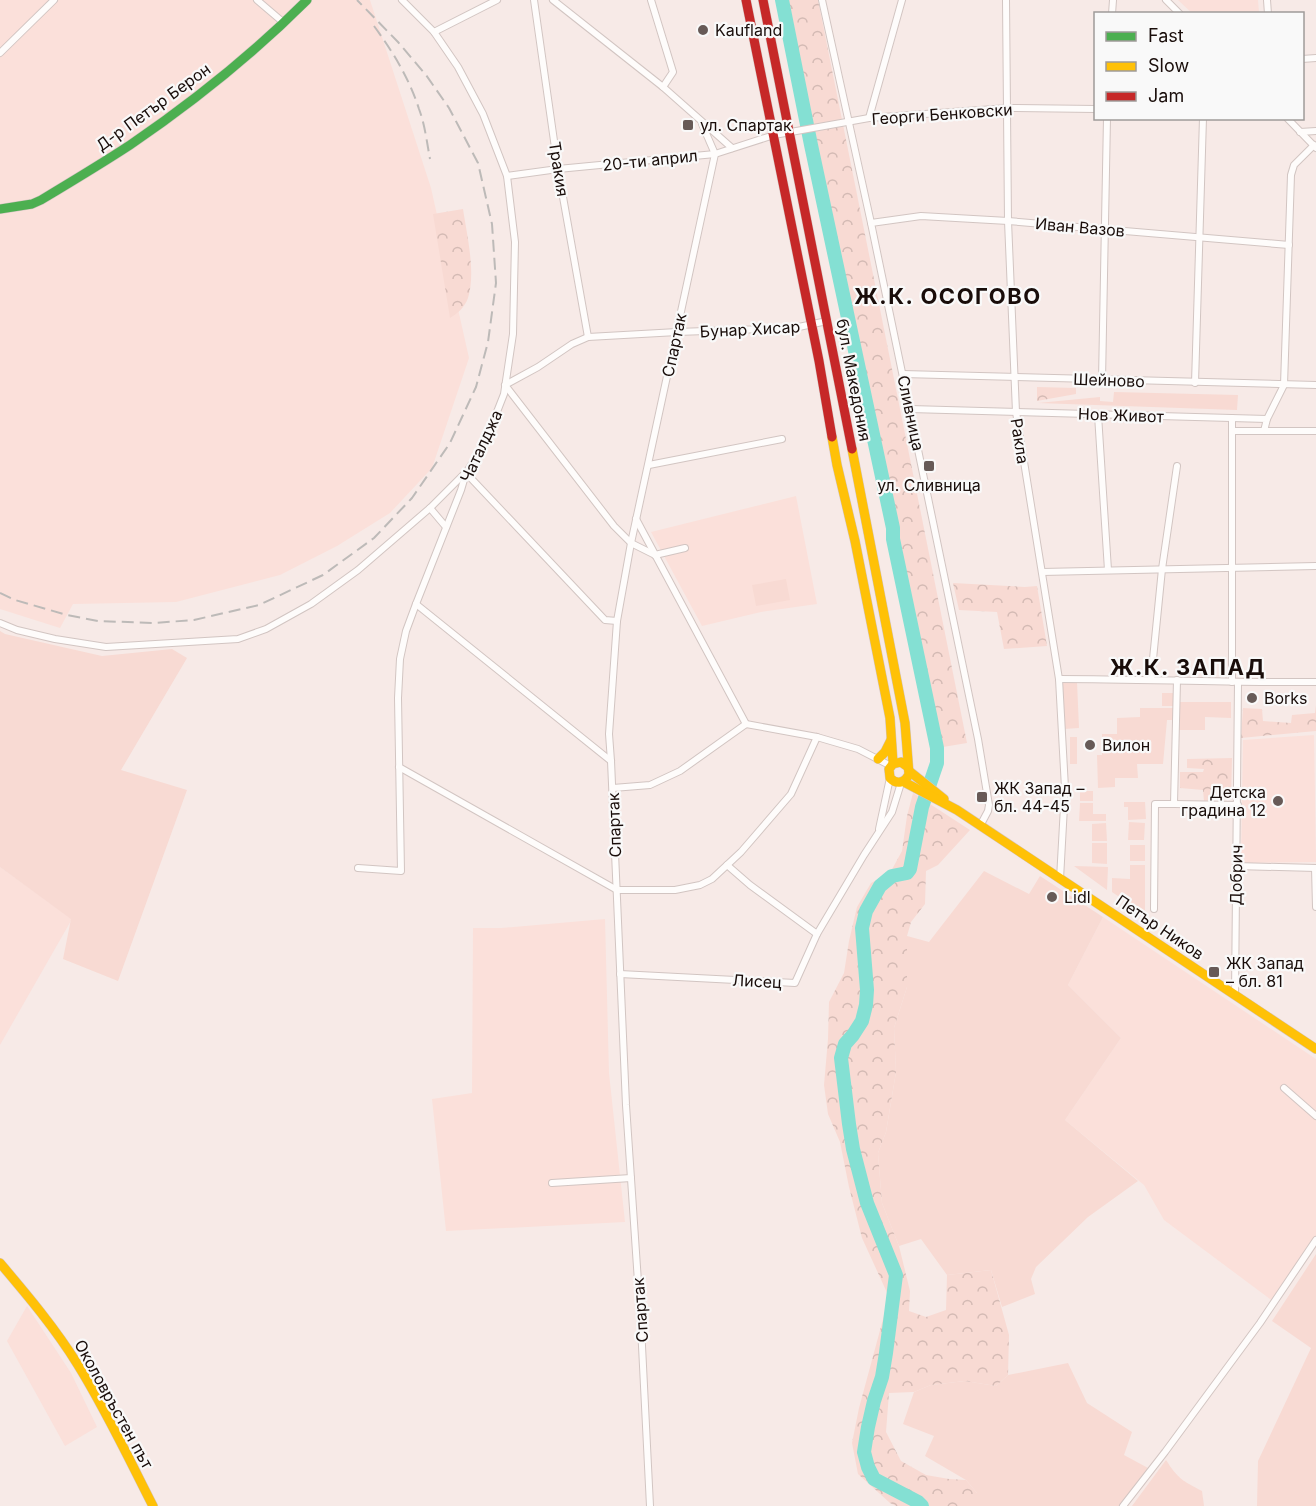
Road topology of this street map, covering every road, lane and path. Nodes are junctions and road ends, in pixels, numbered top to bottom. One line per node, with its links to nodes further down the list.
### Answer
1 (54, 0): 18 (street)
2 (256, 0): 16 (street)
3 (307, 0): 16 (street, Д-р Петър Берон)
4 (402, 0): 17 (street, Чаталджа)
5 (497, 0): 17 (street)
6 (534, 0): 35 (street, Тракия)
7 (553, 0): 19 (street)
8 (651, 0): 19 (street)
9 (746, 0): 31 (street, бул. Македония)
10 (763, 0): 28 (street, бул. Македония)
11 (822, 0): 27 (street, Сливница)
12 (902, 0): 22 (street)
13 (1006, 0): 20 (street, Ракла)
14 (1166, 0): 15 (street)
15 (1178, 12)
16 (284, 23): 37 (street, Д-р Петър Берон)
17 (434, 32): 36 (street, Чаталджа)
18 (0, 52)
19 (663, 87): 26 (street)
20 (1008, 108): 21 (street, Георги Бенковски); 22 (street, Георги Бенковски); 38 (street, Ракла)
21 (1094, 109)
22 (869, 118): 27 (street, Георги Бенковски)
23 (1107, 120): 40 (street)
24 (1203, 120): 41 (street)
25 (1289, 120): 30 (street)
26 (701, 121): 33 (street); 34 (street)
27 (849, 122): 28 (street, Георги Бенковски); 39 (street, Сливница)
28 (793, 131): 31 (street, 20-ти април); 43 (street, бул. Македония)
29 (1316, 131): 30 (street)
30 (1300, 132): 32 (street)
31 (774, 135): 33 (street, 20-ти април); 44 (street, бул. Македония)
32 (1315, 147): 42 (street)
33 (732, 148): 34 (street, 20-ти април)
34 (715, 154): 35 (street, 20-ти април); 45 (street, Спартак)
35 (558, 169): 36 (street, 20-ти април); 46 (street, Тракия)
36 (507, 176): 51 (street, Чаталджа)
37 (0, 209)
38 (1008, 221): 39 (street, Иван Вазов); 40 (street, Иван Вазов); 48 (street, Ракла)
39 (871, 223): 47 (street, Сливница)
40 (1105, 229): 41 (street, Иван Вазов); 49 (street)
41 (1200, 237): 42 (street, Иван Вазов); 50 (street)
42 (1289, 245): 52 (street)
43 (827, 321): 44 (street, Бунар Хисар); 91 (street, бул. Македония)
44 (812, 325): 45 (street, Бунар Хисар); 87 (street, бул. Македония)
45 (677, 332): 46 (street, Бунар Хисар); 63 (street, Спартак)
46 (588, 337): 51 (street, Бунар Хисар)
47 (903, 374): 48 (street, Шейново); 54 (street, Сливница)
48 (1015, 377): 49 (street, Шейново); 55 (street, Ракла)
49 (1101, 380): 50 (street, Шейново)
50 (1195, 383): 52 (street, Шейново)
51 (505, 385): 65 (street, Чаталджа); 69 (street)
52 (1284, 385): 53 (street, Шейново); 58 (street)
53 (1316, 385)
54 (910, 409): 55 (street, Нов Живот); 98 (street, Сливница)
55 (1016, 412): 56 (street, Нов Живот); 76 (street, Ракла)
56 (1098, 415): 57 (street, Нов Живот); 75 (street)
57 (1232, 418): 58 (street, Нов Живот); 59 (street, Добрич)
58 (1267, 419): 60 (street)
59 (1232, 431): 60 (street); 73 (street, Добрич)
60 (1264, 431): 61 (street)
61 (1316, 431)
62 (782, 439): 63 (street)
63 (649, 465): 67 (street, Спартак)
64 (1177, 466): 74 (street)
65 (466, 473): 66 (street); 68 (street, Чаталджа); 78 (street)
66 (430, 508): 68 (street); 79 (street)
67 (636, 519): 69 (street, Спартак); 71 (street)
68 (446, 527): 77 (street, Чаталджа)
69 (631, 543): 71 (street); 78 (street, Спартак)
70 (685, 548): 71 (street)
71 (655, 555): 85 (street)
72 (1316, 566): 73 (street)
73 (1232, 567): 74 (street); 83 (street, Добрич)
74 (1162, 569): 75 (street); 81 (street)
75 (1108, 570): 76 (street)
76 (1042, 572): 80 (street, Ракла)
77 (416, 604): 89 (street); 90 (street, Чаталджа)
78 (617, 621): 89 (street, Спартак)
79 (0, 623)
80 (1059, 679): 81 (street); 104 (street, Ракла)
81 (1151, 679): 82 (street)
82 (1177, 680): 83 (street); 96 (street)
83 (1235, 682): 84 (street); 97 (street, Добрич)
84 (1316, 682)
85 (746, 724): 86 (street); 95 (street)
86 (817, 737): 88 (street); 100 (street)
87 (892, 738): 88 (street); 92 (street, бул. Македония)
88 (877, 758): 92 (street)
89 (612, 761): 95 (street, Спартак)
90 (399, 768): 102 (street, Чаталджа); 105 (street)
91 (909, 769): 92 (street); 93 (street); 94 (street)
92 (891, 771): 93 (street); 99 (street, Лисец)
93 (902, 782): 94 (street); 99 (street, Лисец)
94 (921, 786): 98 (street, Петър Ников)
95 (613, 788): 105 (street, Спартак)
96 (1174, 804): 97 (street); 107 (street)
97 (1238, 806): 101 (street, Добрич)
98 (980, 825): 104 (street, Петър Ников)
99 (878, 832): 108 (street, Лисец)
100 (728, 865): 105 (street); 108 (street)
101 (1236, 867): 103 (street); 110 (street, Добрич)
102 (358, 868)
103 (1315, 868): 106 (street)
104 (1060, 879): 110 (street, Петър Ников)
105 (617, 890): 109 (street, Спартак)
106 (1316, 907)
107 (1154, 909)
108 (817, 934): 109 (street, Лисец)
109 (620, 974): 114 (street, Спартак)
110 (1235, 995): 111 (street, Петър Ников)
111 (1316, 1049)
112 (1284, 1088): 113 (street)
113 (1316, 1116)
114 (631, 1178): 115 (street); 119 (street, Спартак)
115 (552, 1183)
116 (1316, 1240): 120 (street)
117 (0, 1263): 118 (street, Околовръстен път)
118 (153, 1506)
119 (650, 1506)
120 (1123, 1506)

